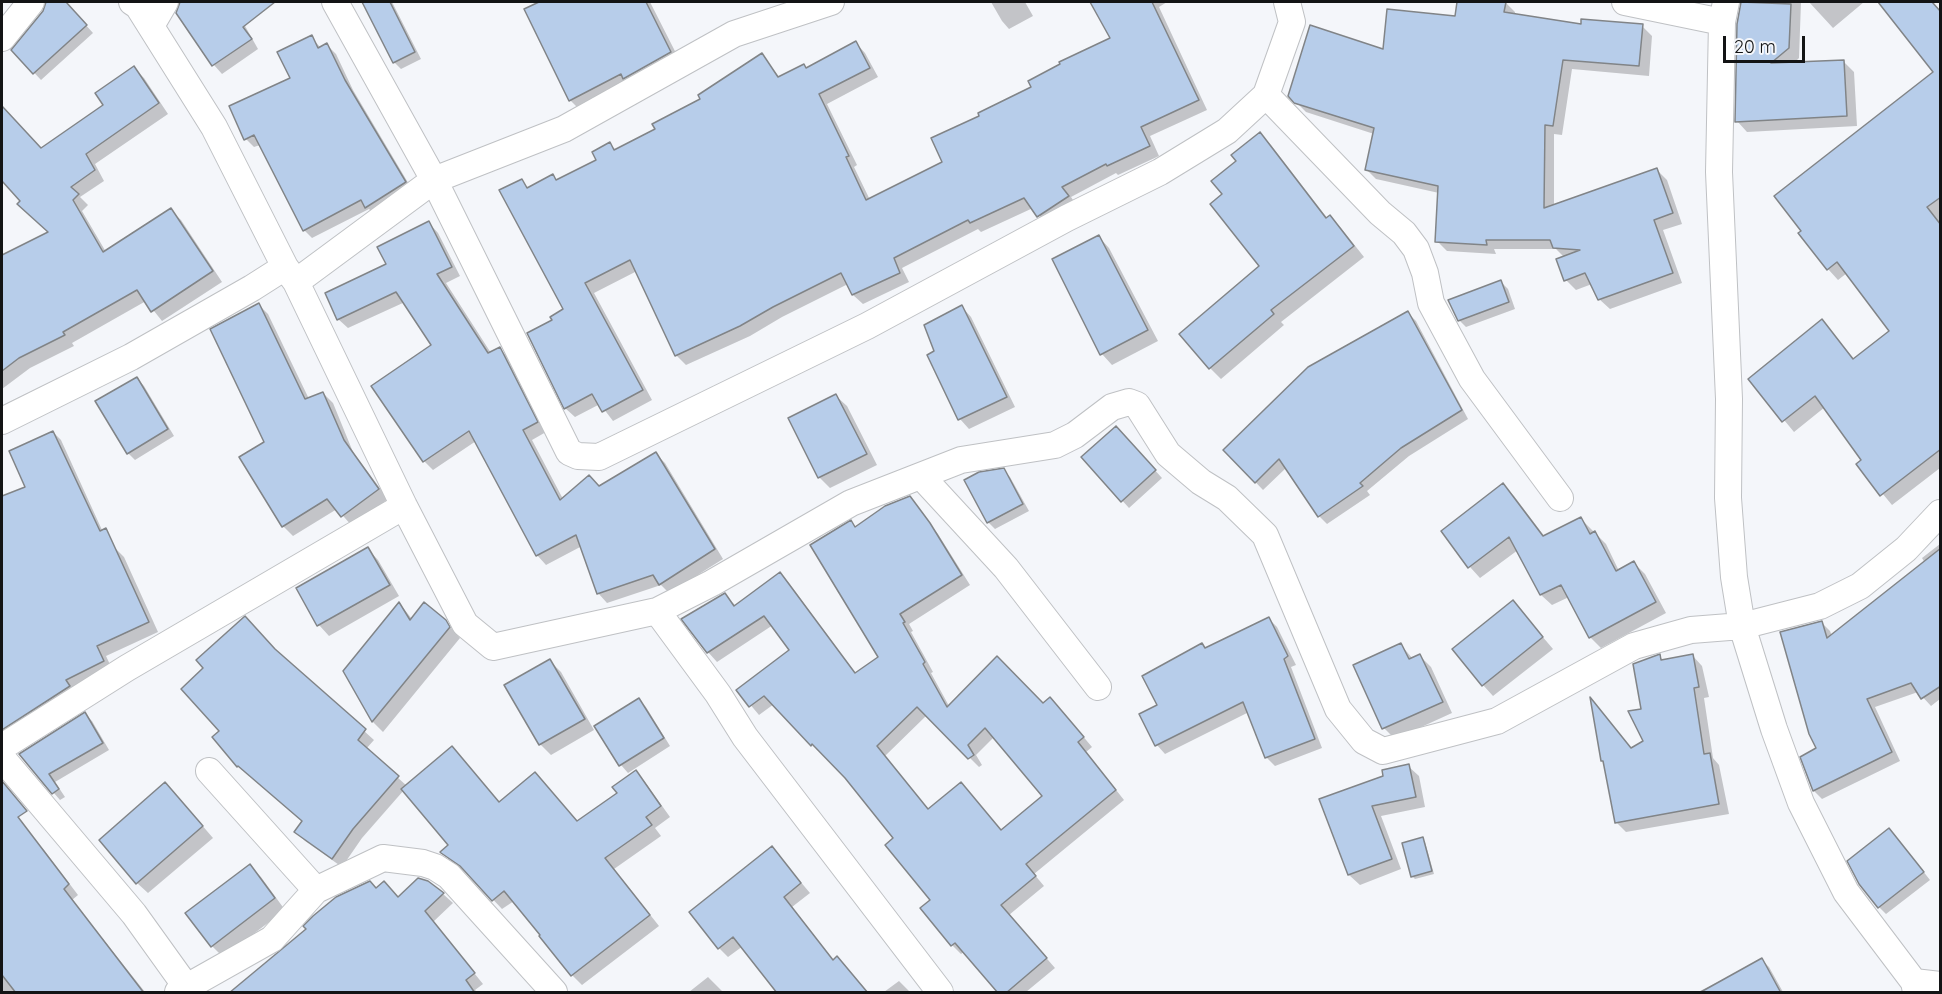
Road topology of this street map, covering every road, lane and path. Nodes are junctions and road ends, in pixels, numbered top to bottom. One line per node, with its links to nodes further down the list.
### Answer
1 (31, 2): 10 (street)
2 (132, 2): 9 (street)
3 (165, 2): 9 (street)
4 (334, 2): 12 (street)
5 (831, 2): 12 (street)
6 (1287, 2): 11 (street)
7 (1625, 2): 8 (street)
8 (1724, 12): 20 (street)
9 (151, 26): 13 (street)
10 (2, 38)
11 (1266, 95): 12 (street); 16 (street)
12 (434, 180): 13 (street)
13 (291, 274): 14 (street); 17 (street)
14 (2, 421)
15 (922, 477): 19 (street); 20 (street); 21 (street)
16 (1560, 498)
17 (404, 506): 19 (street); 22 (street)
18 (1941, 513): 20 (street)
19 (657, 611): 30 (street)
20 (1742, 626): 27 (street)
21 (1098, 687)
22 (2, 747)
23 (2, 760): 28 (street)
24 (209, 771): 25 (street)
25 (316, 890): 28 (street); 29 (street)
26 (1941, 985): 27 (street)
27 (1915, 987)
28 (185, 991)
29 (554, 993)
30 (940, 993)

